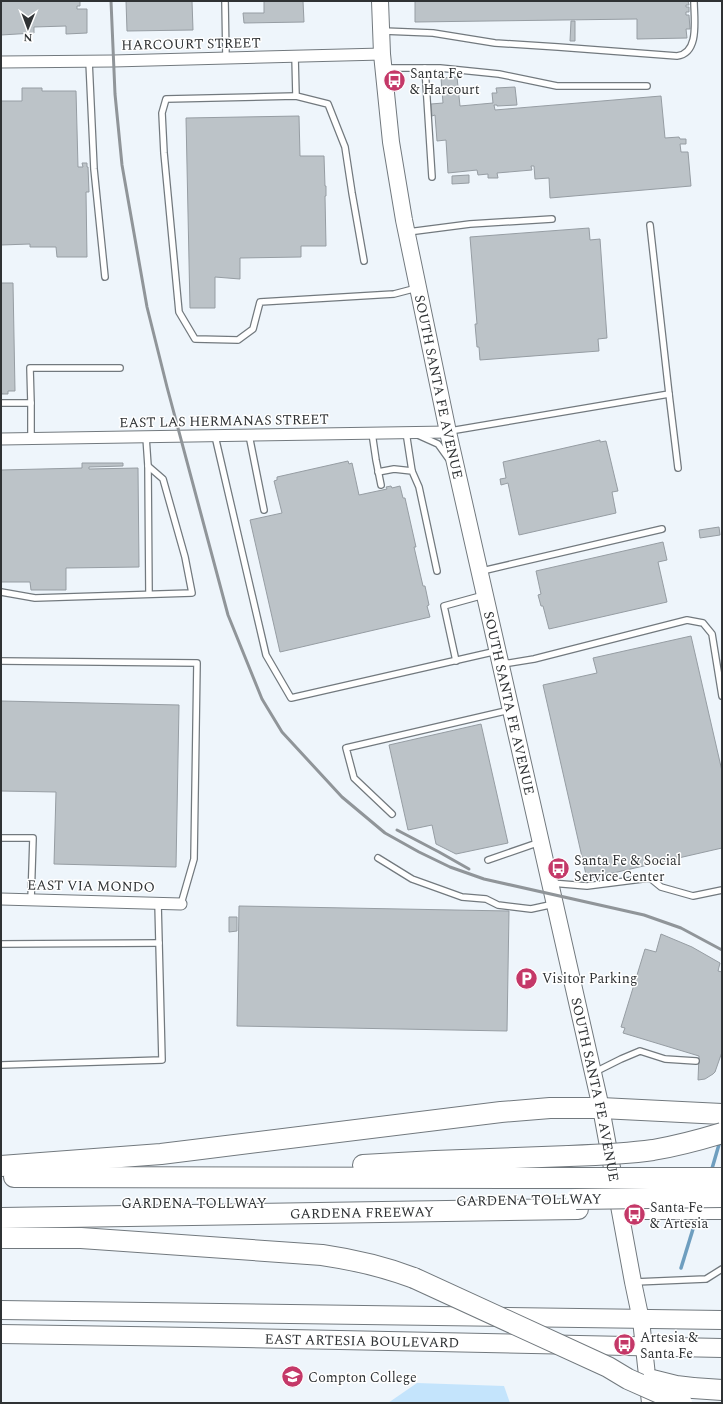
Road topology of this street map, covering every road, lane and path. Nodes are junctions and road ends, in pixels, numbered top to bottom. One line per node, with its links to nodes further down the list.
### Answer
1 (225, 1): 6 (lane)
2 (380, 1): 4 (main road, SOUTH SANTA FE AVENUE)
3 (694, 1): 4 (lane)
4 (381, 31): 8 (main road, SOUTH SANTA FE AVENUE)
5 (295, 56): 6 (street, HARCOURT STREET); 8 (street, HARCOURT STREET); 12 (lane)
6 (226, 58): 7 (street, HARCOURT STREET)
7 (90, 61): 9 (street, HARCOURT STREET); 18 (lane)
8 (383, 61): 10 (lane); 16 (main road, SOUTH SANTA FE AVENUE)
9 (1, 62)
10 (424, 68): 11 (lane); 13 (lane)
11 (647, 86)
12 (296, 96): 17 (lane); 19 (lane)
13 (432, 176)
14 (552, 220): 16 (lane)
15 (650, 225): 21 (lane)
16 (406, 232): 19 (main road, SOUTH SANTA FE AVENUE)
17 (364, 261)
18 (105, 277)
19 (418, 288): 25 (main road, SOUTH SANTA FE AVENUE)
20 (120, 368): 23 (lane)
21 (669, 394): 25 (lane); 33 (lane)
22 (1, 403): 23 (lane)
23 (31, 403): 31 (lane)
24 (408, 432): 25 (street, EAST LAS HERMANAS STREET); 26 (street, EAST LAS HERMANAS STREET); 34 (lane); 35 (lane)
25 (448, 432): 35 (main road, SOUTH SANTA FE AVENUE)
26 (372, 433): 27 (street, EAST LAS HERMANAS STREET); 36 (lane)
27 (249, 435): 28 (street, EAST LAS HERMANAS STREET); 38 (lane)
28 (215, 436): 29 (street, EAST LAS HERMANAS STREET); 46 (lane)
29 (146, 437): 31 (street, EAST LAS HERMANAS STREET); 32 (lane)
30 (1, 439): 31 (street, EAST LAS HERMANAS STREET)
31 (31, 439)
32 (148, 466): 43 (lane); 43 (lane)
33 (678, 468)
34 (412, 471): 36 (lane); 40 (lane)
35 (456, 471): 41 (main road, SOUTH SANTA FE AVENUE)
36 (378, 472): 37 (lane)
37 (381, 485)
38 (264, 510)
39 (662, 529): 41 (lane)
40 (437, 571)
41 (479, 572): 44 (main road, SOUTH SANTA FE AVENUE)
42 (1, 592): 43 (lane)
43 (149, 594)
44 (485, 595): 45 (main road, SOUTH SANTA FE AVENUE); 46 (lane)
45 (499, 658): 46 (lane); 48 (lane); 49 (main road, SOUTH SANTA FE AVENUE)
46 (456, 660)
47 (1, 661): 60 (lane)
48 (722, 696)
49 (511, 710): 50 (lane); 52 (main road, SOUTH SANTA FE AVENUE)
50 (392, 814)
51 (1, 838): 58 (lane)
52 (541, 842): 54 (lane); 55 (main road, SOUTH SANTA FE AVENUE)
53 (378, 858): 61 (lane)
54 (488, 860)
55 (550, 883): 56 (lane); 61 (main road, SOUTH SANTA FE AVENUE)
56 (722, 890)
57 (1, 899): 58 (street, EAST VIA MONDO)
58 (31, 900): 59 (street, EAST VIA MONDO)
59 (158, 903): 60 (street, EAST VIA MONDO); 62 (lane)
60 (181, 904)
61 (555, 904): 66 (main road, SOUTH SANTA FE AVENUE)
62 (159, 943): 63 (lane); 65 (lane)
63 (1, 944)
64 (696, 1061): 66 (lane)
65 (1, 1065)
66 (593, 1073): 67 (main road, SOUTH SANTA FE AVENUE)
67 (601, 1108): 68 (highway); 70 (highway); 81 (main road, SOUTH SANTA FE AVENUE)
68 (722, 1114)
69 (722, 1133): 71 (highway, bridge)
70 (1, 1166)
71 (170, 1176): 72 (highway); 73 (highway, bridge)
72 (1, 1177)
73 (722, 1178)
74 (722, 1197): 75 (highway, GARDENA TOLLWAY, bridge)
75 (577, 1204): 76 (highway, GARDENA TOLLWAY); 77 (highway, GARDENA FREEWAY); 78 (highway, GARDENA FREEWAY)
76 (1, 1205)
77 (722, 1209)
78 (1, 1218)
79 (1, 1238): 91 (highway, bridge)
80 (722, 1269): 81 (lane)
81 (633, 1282): 84 (main road, SOUTH SANTA FE AVENUE)
82 (1, 1310): 83 (main road, EAST ARTESIA BOULEVARD)
83 (194, 1313): 84 (main road, EAST ARTESIA BOULEVARD); 87 (main road)
84 (641, 1320): 85 (main road, EAST ARTESIA BOULEVARD); 88 (main road, SOUTH SANTA FE AVENUE)
85 (722, 1320)
86 (1, 1334): 87 (main road, EAST ARTESIA BOULEVARD)
87 (194, 1337): 88 (main road, EAST ARTESIA BOULEVARD)
88 (645, 1347): 89 (main road, EAST ARTESIA BOULEVARD); 92 (main road, SOUTH SANTA FE AVENUE)
89 (722, 1348)
90 (722, 1390): 91 (highway)
91 (687, 1396)
92 (650, 1403)

